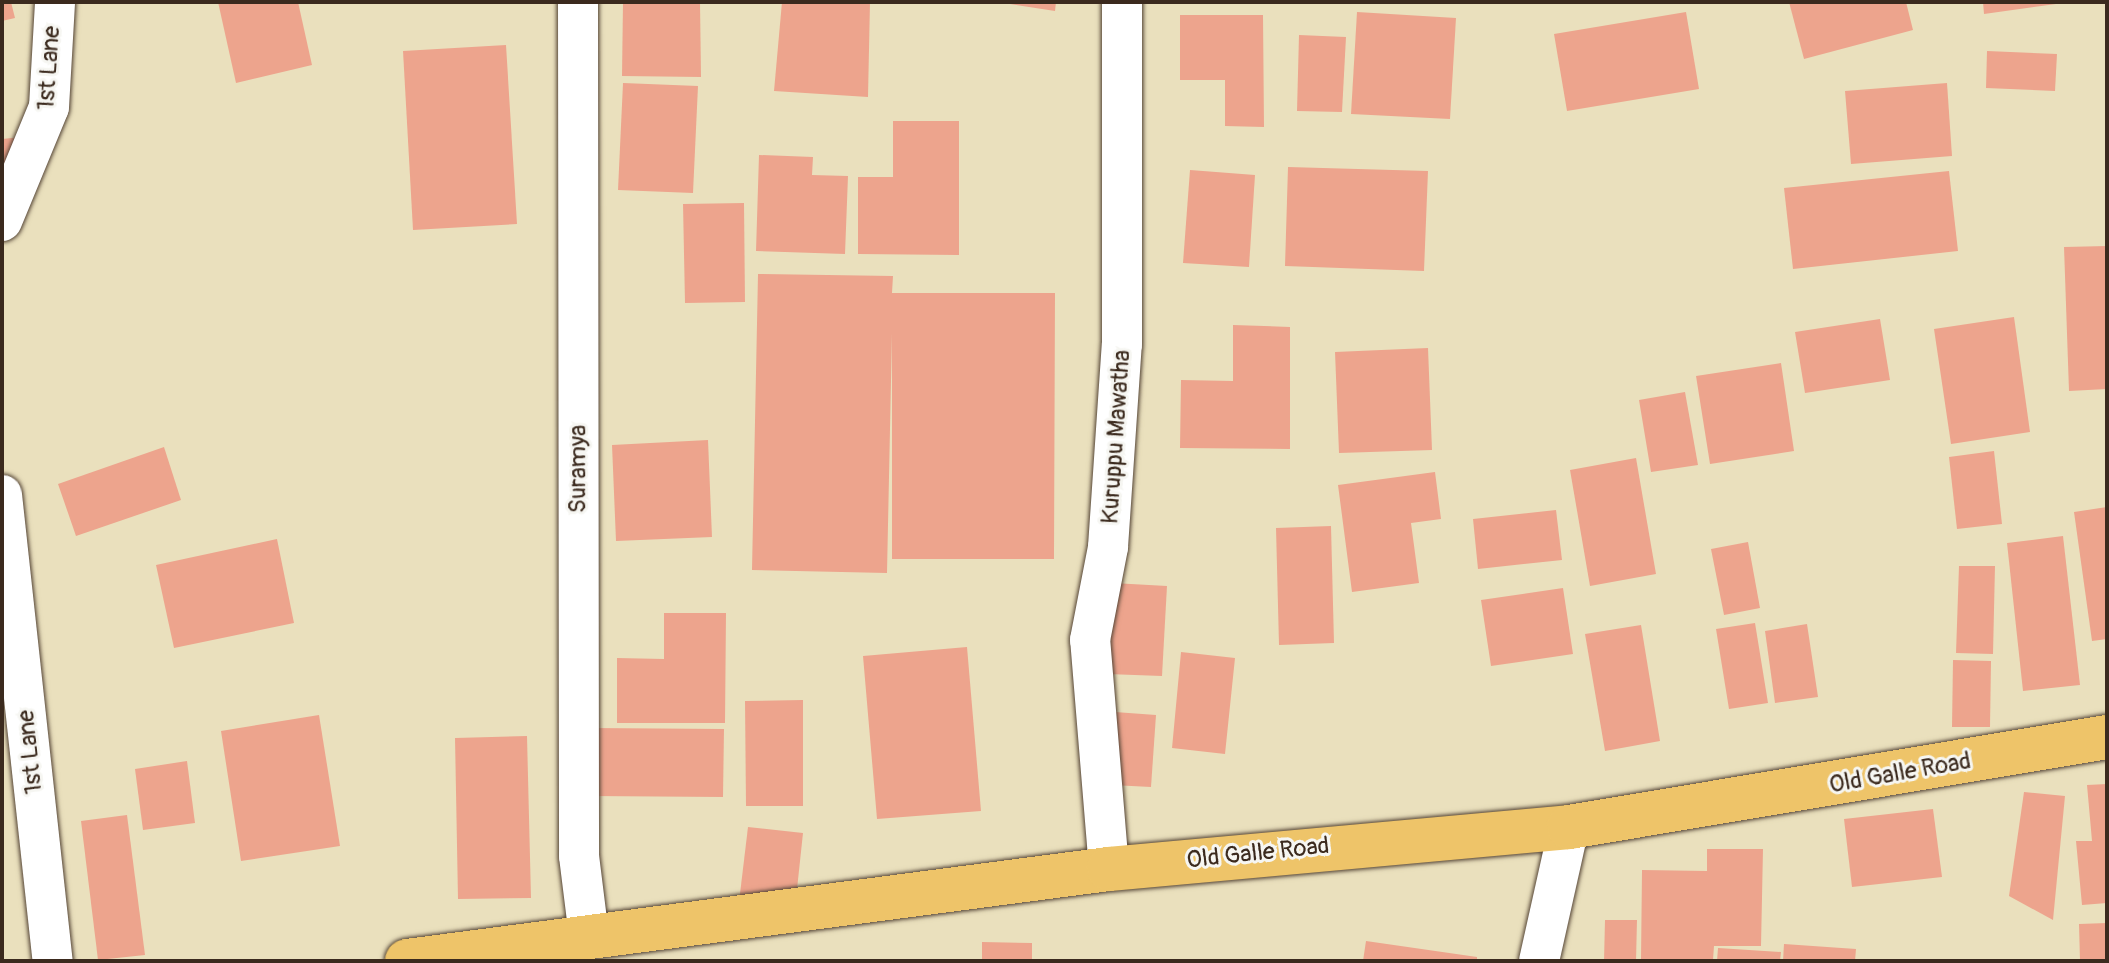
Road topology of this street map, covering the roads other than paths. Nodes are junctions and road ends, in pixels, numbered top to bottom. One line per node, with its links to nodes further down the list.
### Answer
1 (55, 2): 4 (street, 1st Lane)
2 (578, 2): 9 (street, Suramya)
3 (1122, 2): 8 (street, Kuruppu Mawatha)
4 (2, 221)
5 (2, 495): 10 (street, 1st Lane)
6 (2107, 737): 7 (highway, Old Galle Road)
7 (1569, 827): 8 (highway, Old Galle Road); 12 (street)
8 (1109, 869): 9 (highway, Old Galle Road)
9 (589, 936): 11 (highway, Old Galle Road)
10 (53, 961)
11 (407, 961)
12 (1539, 961)

